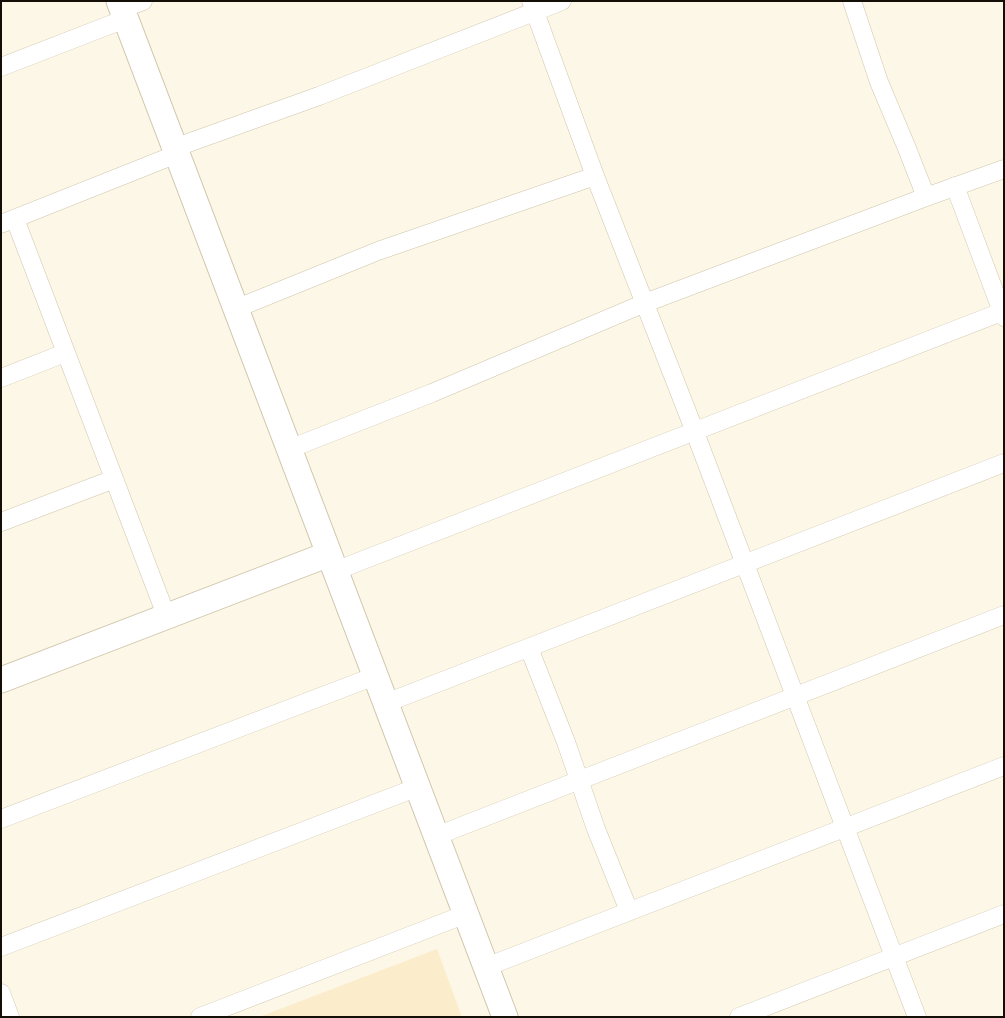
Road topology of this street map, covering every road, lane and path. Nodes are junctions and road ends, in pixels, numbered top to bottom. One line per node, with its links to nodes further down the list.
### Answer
1 (562, 1): 3 (street)
2 (852, 1): 10 (street)
3 (533, 7): 6 (street); 8 (street)
4 (127, 8): 5 (street); 6 (street)
5 (1, 66)
6 (175, 151): 11 (street); 13 (street)
7 (1004, 169): 9 (street)
8 (595, 176): 12 (street); 13 (street)
9 (955, 186): 10 (street); 14 (street)
10 (926, 197): 12 (street)
11 (8, 222): 15 (street)
12 (645, 303): 17 (street); 18 (street)
13 (236, 309): 18 (street)
14 (1003, 313): 17 (street)
15 (65, 353): 16 (street); 20 (street)
16 (1, 378)
17 (694, 431): 22 (street); 23 (street)
18 (289, 449): 22 (street)
19 (1004, 463): 23 (street)
20 (114, 479): 21 (street); 24 (street)
21 (1, 522)
22 (332, 562): 24 (street); 27 (street)
23 (745, 564): 26 (street); 29 (street)
24 (166, 615): 28 (street)
25 (1004, 615): 29 (street)
26 (529, 648): 30 (street); 32 (street)
27 (376, 676): 30 (street); 34 (street)
28 (1, 680)
29 (795, 696): 32 (street); 35 (street)
30 (386, 703): 33 (street)
31 (1004, 766): 35 (street)
32 (579, 780): 36 (street); 37 (street)
33 (418, 786): 36 (street); 40 (street)
34 (1, 818)
35 (845, 827): 37 (street); 41 (street)
36 (436, 836): 38 (street)
37 (629, 912): 42 (street)
38 (466, 914): 42 (street); 45 (street)
39 (1004, 914): 41 (street)
40 (1, 947)
41 (894, 956): 47 (street); 48 (street)
42 (486, 967): 46 (street)
43 (1, 994): 44 (street)
44 (10, 1017)
45 (200, 1017)
46 (505, 1017)
47 (739, 1017)
48 (917, 1017)

